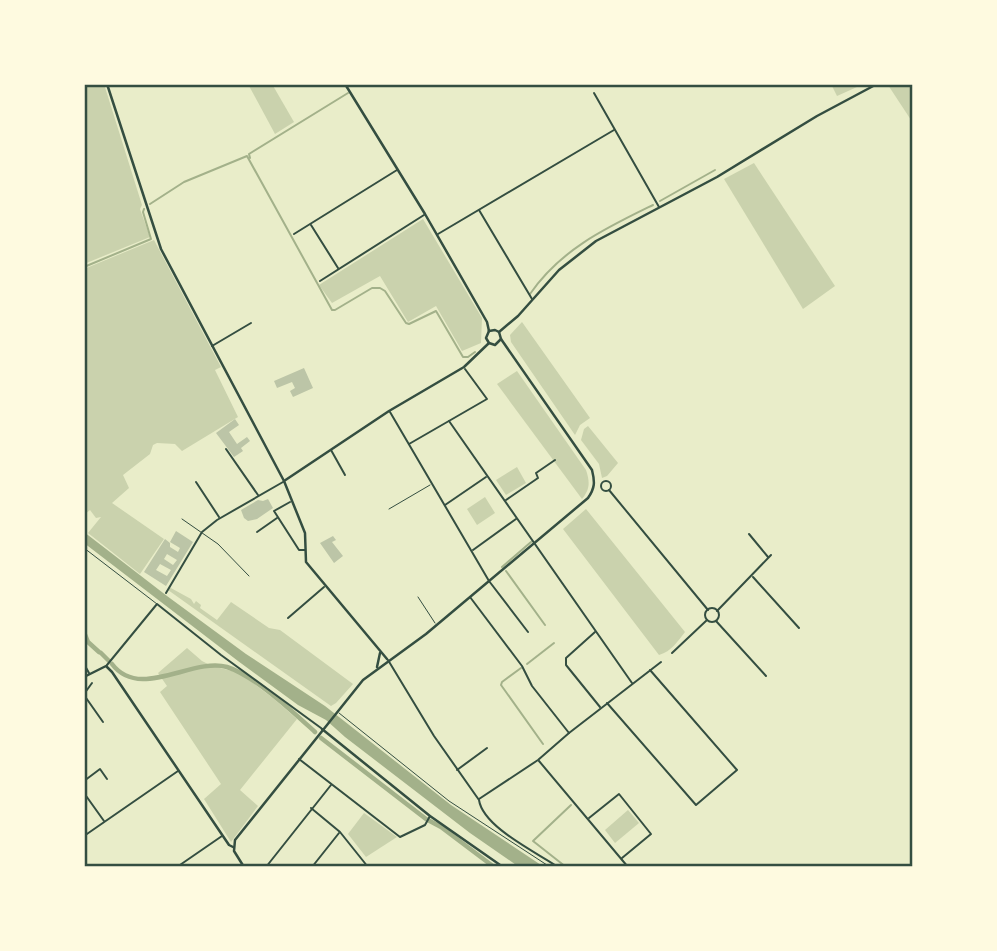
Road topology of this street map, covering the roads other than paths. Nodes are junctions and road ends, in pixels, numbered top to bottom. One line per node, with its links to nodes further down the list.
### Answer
1 (107, 84): 21 (main road)
2 (345, 84): 6 (main road)
3 (877, 84): 7 (main road)
4 (594, 93): 5 (street)
5 (614, 130): 7 (street); 8 (street)
6 (398, 169): 9 (main road); 10 (street)
7 (660, 208): 15 (main road)
8 (479, 210): 12 (street); 15 (street)
9 (425, 214): 12 (main road); 13 (street)
10 (310, 223): 11 (street); 13 (street)
11 (294, 234)
12 (437, 235): 17 (main road)
13 (338, 269): 14 (street)
14 (320, 281)
15 (532, 300): 18 (main road)
16 (251, 323): 21 (street)
17 (489, 331): 18 (main road); 20 (main road)
18 (499, 332): 19 (main road)
19 (501, 339): 20 (main road); 34 (main road)
20 (489, 344): 22 (main road)
21 (212, 346): 31 (main road)
22 (464, 367): 23 (main road); 24 (street)
23 (389, 411): 25 (street); 27 (main road)
24 (449, 421): 25 (street); 30 (street)
25 (408, 445): 33 (street)
26 (226, 449): 37 (street)
27 (330, 449): 29 (street); 31 (main road)
28 (555, 460): 38 (street)
29 (345, 475)
30 (487, 476): 38 (street); 40 (street)
31 (284, 481): 37 (street); 39 (main road)
32 (196, 482): 43 (street)
33 (432, 484): 40 (street); 41 (lane)
34 (594, 486): 35 (street); 49 (main road)
35 (601, 486): 36 (street); 36 (street)
36 (609, 490): 63 (street)
37 (259, 496): 43 (street)
38 (505, 500): 45 (street)
39 (291, 501): 42 (street); 51 (main road)
40 (445, 505): 52 (street)
41 (389, 509)
42 (278, 517): 46 (street); 51 (street)
43 (220, 518): 47 (street)
44 (182, 519): 47 (lane)
45 (516, 519): 49 (street); 52 (street)
46 (257, 531)
47 (202, 532): 56 (lane); 59 (street)
48 (749, 534): 54 (street)
49 (535, 544): 57 (main road); 71 (street)
50 (84, 548): 62 (lane)
51 (306, 550): 58 (main road)
52 (472, 551): 57 (street)
53 (771, 555): 54 (street)
54 (768, 558): 55 (street)
55 (751, 575): 64 (street); 69 (street)
56 (249, 576)
57 (489, 581): 60 (main road); 70 (street)
58 (325, 586): 65 (street); 72 (main road)
59 (166, 593)
60 (469, 596): 68 (main road); 93 (street)
61 (418, 597): 68 (lane)
62 (157, 604): 78 (street); 92 (street)
63 (708, 610): 64 (street); 66 (street)
64 (717, 611): 67 (street)
65 (288, 618)
66 (708, 620): 67 (street); 73 (street)
67 (716, 621): 83 (street)
68 (436, 625): 74 (main road)
69 (799, 628)
70 (528, 632)
71 (595, 632): 86 (street); 89 (street)
72 (378, 650): 75 (main road); 79 (main road)
73 (672, 653)
74 (396, 654): 75 (main road); 81 (street)
75 (388, 660): 79 (main road); 81 (street)
76 (661, 662): 80 (street)
77 (84, 664): 82 (street)
78 (106, 666): 82 (main road); 97 (main road)
79 (376, 670): 90 (main road)
80 (650, 670): 86 (street); 88 (street)
81 (395, 672): 98 (street)
82 (90, 674): 84 (main road)
83 (766, 676)
84 (84, 677)
85 (92, 683): 87 (street)
86 (632, 683): 88 (street)
87 (84, 694): 91 (street)
88 (607, 703): 89 (street)
89 (601, 708): 93 (street)
90 (337, 711): 92 (main road); 119 (lane)
91 (103, 722)
92 (322, 729): 95 (main road); 105 (main road)
93 (569, 733): 96 (street)
94 (487, 748): 98 (street)
95 (298, 759): 101 (street); 111 (main road)
96 (538, 760): 103 (street); 106 (street)
97 (179, 770): 107 (street); 110 (main road)
98 (456, 771): 103 (street)
99 (107, 779): 100 (street)
100 (84, 781)
101 (331, 784): 104 (street); 105 (street)
102 (84, 793): 107 (street)
103 (479, 800): 120 (street)
104 (311, 808): 108 (street); 115 (street)
105 (428, 819): 118 (main road)
106 (588, 819): 112 (street); 112 (street)
107 (104, 822): 109 (street)
108 (340, 832): 116 (street); 117 (street)
109 (84, 836)
110 (223, 836): 111 (main road); 113 (street)
111 (233, 847): 114 (main road)
112 (621, 859): 121 (street)
113 (177, 867)
114 (243, 867)
115 (265, 867)
116 (312, 867)
117 (368, 867)
118 (503, 867)
119 (550, 867)
120 (558, 867)
121 (628, 867)

